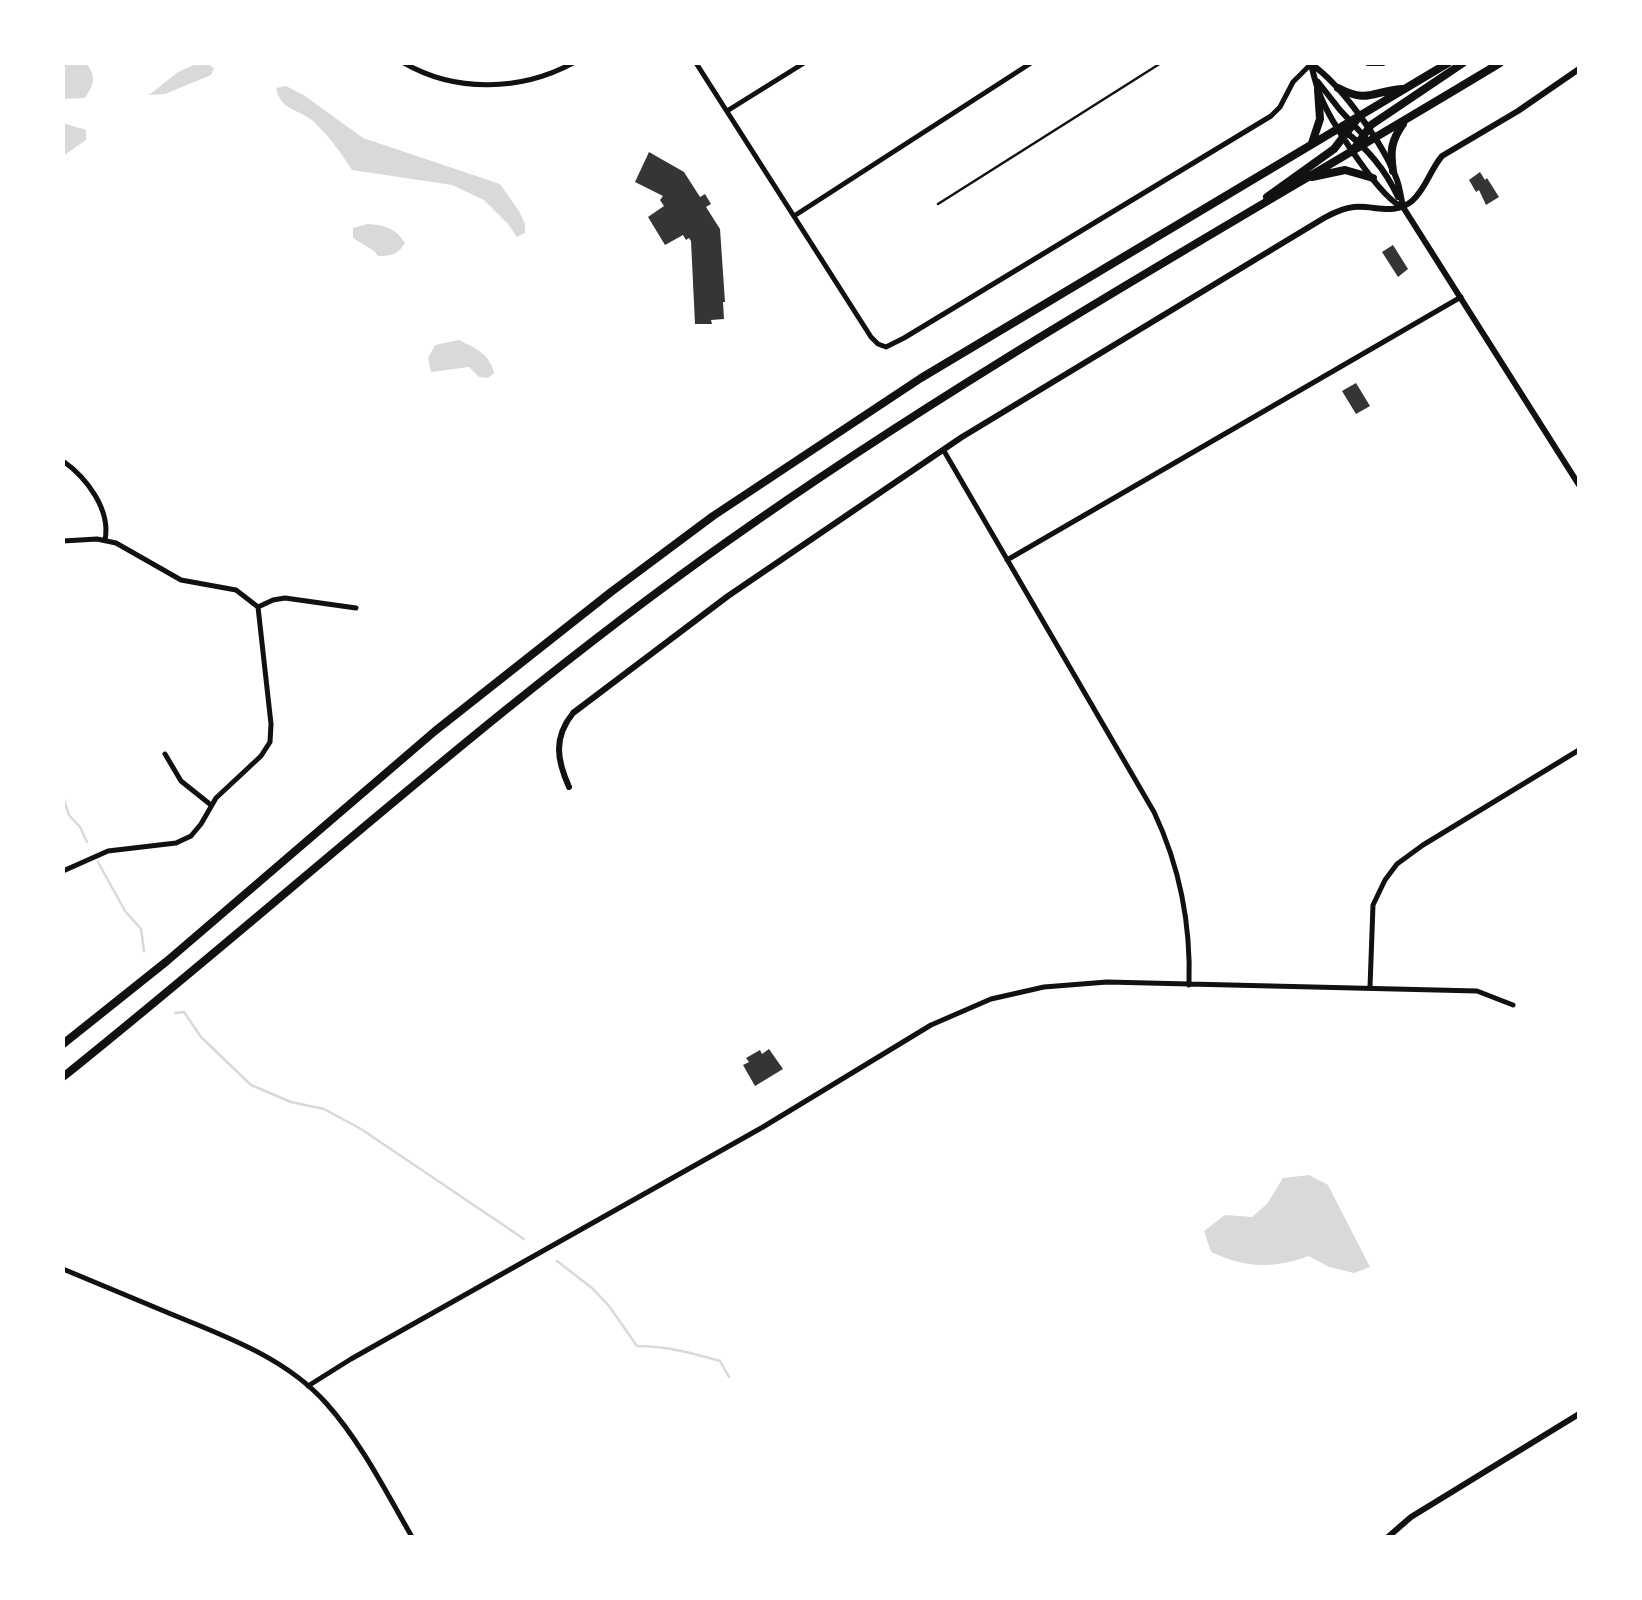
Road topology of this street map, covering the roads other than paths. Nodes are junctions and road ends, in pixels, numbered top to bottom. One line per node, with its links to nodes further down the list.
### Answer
1 (404, 63): 2 (street)
2 (573, 63)
3 (696, 63): 17 (street)
4 (804, 63): 17 (street)
5 (1031, 63): 31 (street)
6 (1161, 63): 29 (lane)
7 (1312, 63): 14 (street); 16 (street); 20 (street); 31 (street)
8 (1368, 63): 9 (street)
9 (1383, 63)
10 (1448, 63): 15 (main road)
11 (1463, 63): 24 (main road)
12 (1500, 63): 19 (main road)
13 (1579, 69): 30 (street)
14 (1338, 88): 15 (main road); 18 (street)
15 (1405, 89): 18 (main road)
16 (1318, 90): 21 (street); 25 (main road)
17 (727, 111): 31 (street)
18 (1359, 116): 20 (main road); 24 (street)
19 (1405, 121): 23 (main road); 26 (main road)
20 (1351, 123): 21 (main road); 22 (main road); 24 (street)
21 (1338, 128): 22 (street); 25 (main road)
22 (1346, 136): 24 (street); 32 (main road)
23 (1374, 139): 24 (main road); 24 (street); 26 (street)
24 (1360, 141): 27 (main road); 28 (street); 30 (street)
25 (1312, 143): 50 (main road)
26 (1393, 171): 30 (street)
27 (1309, 177): 28 (main road); 32 (main road)
28 (1373, 178): 30 (street)
29 (938, 204)
30 (1403, 207): 33 (street); 34 (street)
31 (794, 216)
32 (1234, 222): 51 (main road)
33 (1461, 296): 36 (street); 39 (street)
34 (944, 451): 39 (street); 44 (street)
35 (63, 461): 37 (street)
36 (1579, 485)
37 (104, 540): 38 (street); 40 (street)
38 (63, 541)
39 (1007, 560): 47 (street)
40 (258, 607): 41 (street); 45 (street)
41 (356, 608)
42 (1579, 750): 48 (street)
43 (165, 754): 45 (street)
44 (569, 787)
45 (211, 806): 46 (street)
46 (63, 871)
47 (1189, 985): 48 (street); 53 (street)
48 (1370, 987): 49 (street)
49 (1513, 1004)
50 (63, 1044)
51 (63, 1077)
52 (63, 1269): 53 (street)
53 (308, 1386): 55 (street)
54 (1579, 1414): 56 (street)
55 (412, 1537)
56 (1388, 1537)

